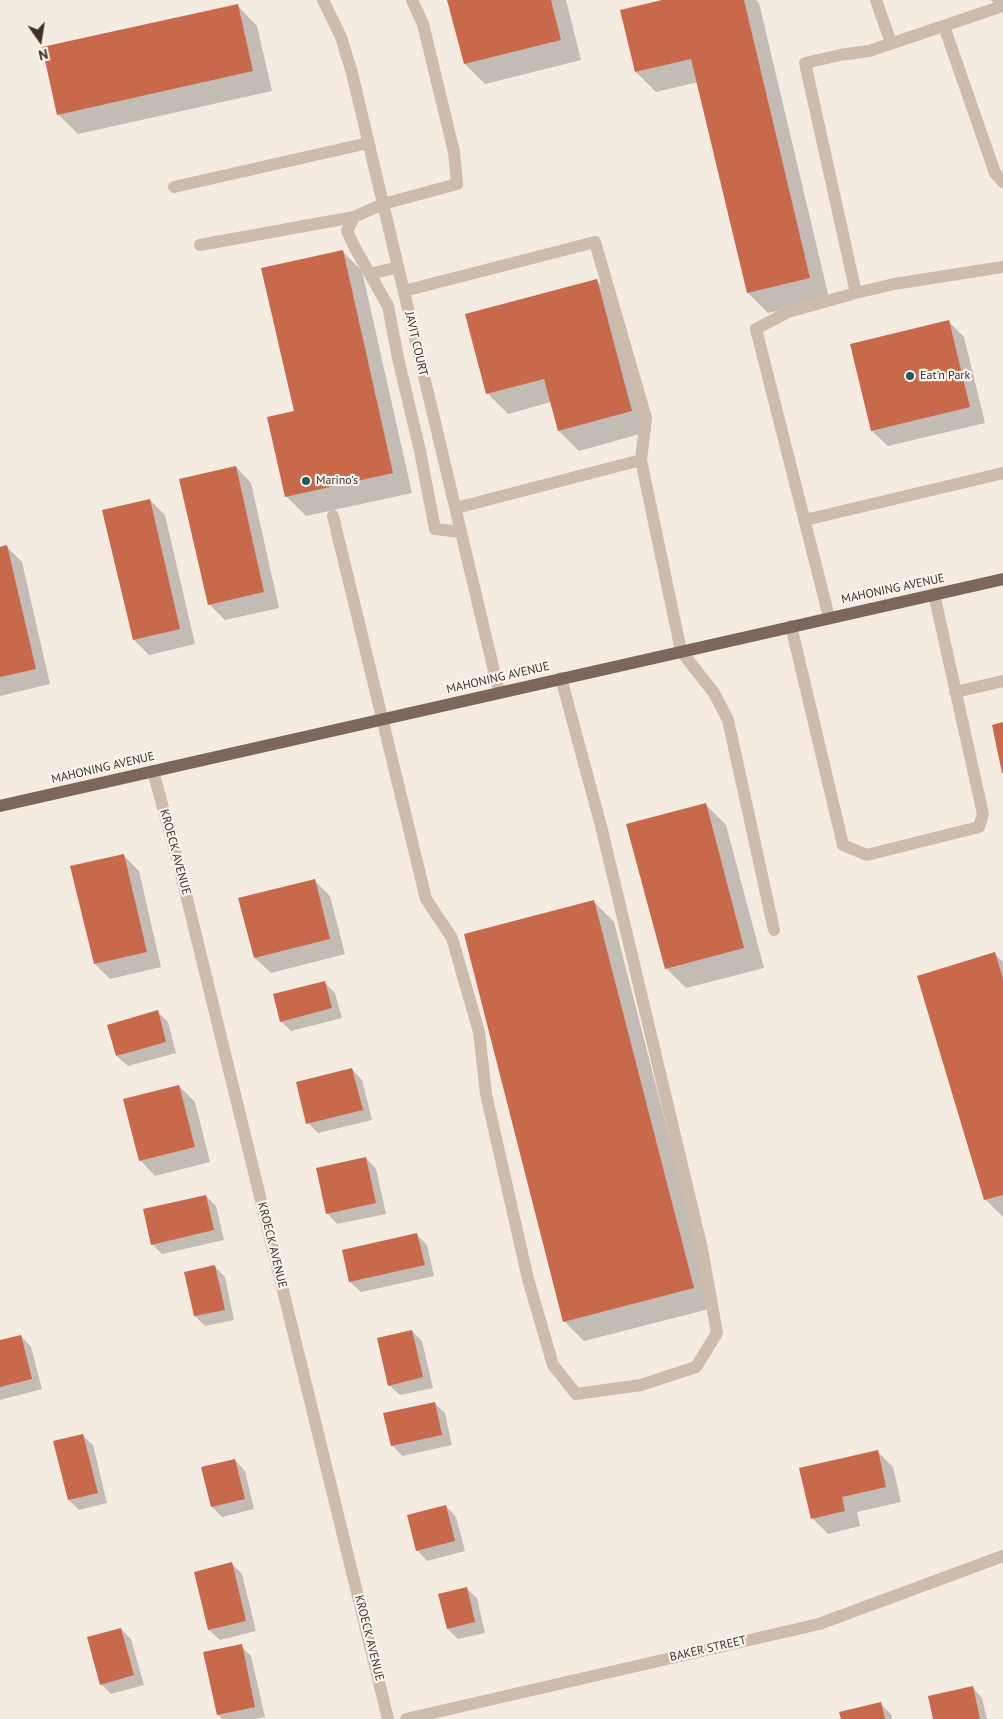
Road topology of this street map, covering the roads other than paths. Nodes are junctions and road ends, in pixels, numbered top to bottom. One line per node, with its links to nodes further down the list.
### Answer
1 (323, 0): 7 (street, JAVIT COURT)
2 (412, 0): 10 (street)
3 (876, 0): 6 (street)
4 (1003, 6): 5 (street)
5 (944, 26): 6 (street); 8 (street)
6 (891, 44): 17 (street)
7 (368, 143): 9 (street); 10 (street, JAVIT COURT)
8 (1003, 182)
9 (174, 187)
10 (383, 204): 11 (street); 13 (street, JAVIT COURT)
11 (354, 217): 12 (street); 15 (street)
12 (200, 245)
13 (398, 267): 15 (street); 16 (street, JAVIT COURT)
14 (1002, 270): 17 (street)
15 (370, 274): 23 (street)
16 (404, 291): 18 (street); 20 (street, JAVIT COURT)
17 (856, 293): 22 (street)
18 (641, 460): 20 (street); 28 (street)
19 (1003, 473): 22 (street)
20 (456, 508): 23 (street, JAVIT COURT)
21 (333, 516): 33 (street)
22 (805, 520): 26 (street)
23 (461, 532): 31 (street, JAVIT COURT)
24 (1003, 578): 25 (main road, MAHONING AVENUE)
25 (934, 594): 26 (main road, MAHONING AVENUE); 32 (street)
26 (829, 617): 27 (main road, MAHONING AVENUE)
27 (791, 626): 28 (main road, MAHONING AVENUE); 32 (street)
28 (681, 651): 29 (main road, MAHONING AVENUE); 36 (street)
29 (562, 678): 31 (main road, MAHONING AVENUE); 33 (street)
30 (1003, 681): 32 (street)
31 (500, 692): 33 (main road, MAHONING AVENUE)
32 (955, 692)
33 (382, 719): 34 (main road, MAHONING AVENUE)
34 (153, 771): 35 (main road, MAHONING AVENUE); 38 (street, KROECK AVENUE)
35 (0, 806)
36 (774, 930)
37 (1003, 1556): 39 (street, BAKER STREET)
38 (388, 1719)
39 (406, 1719)

